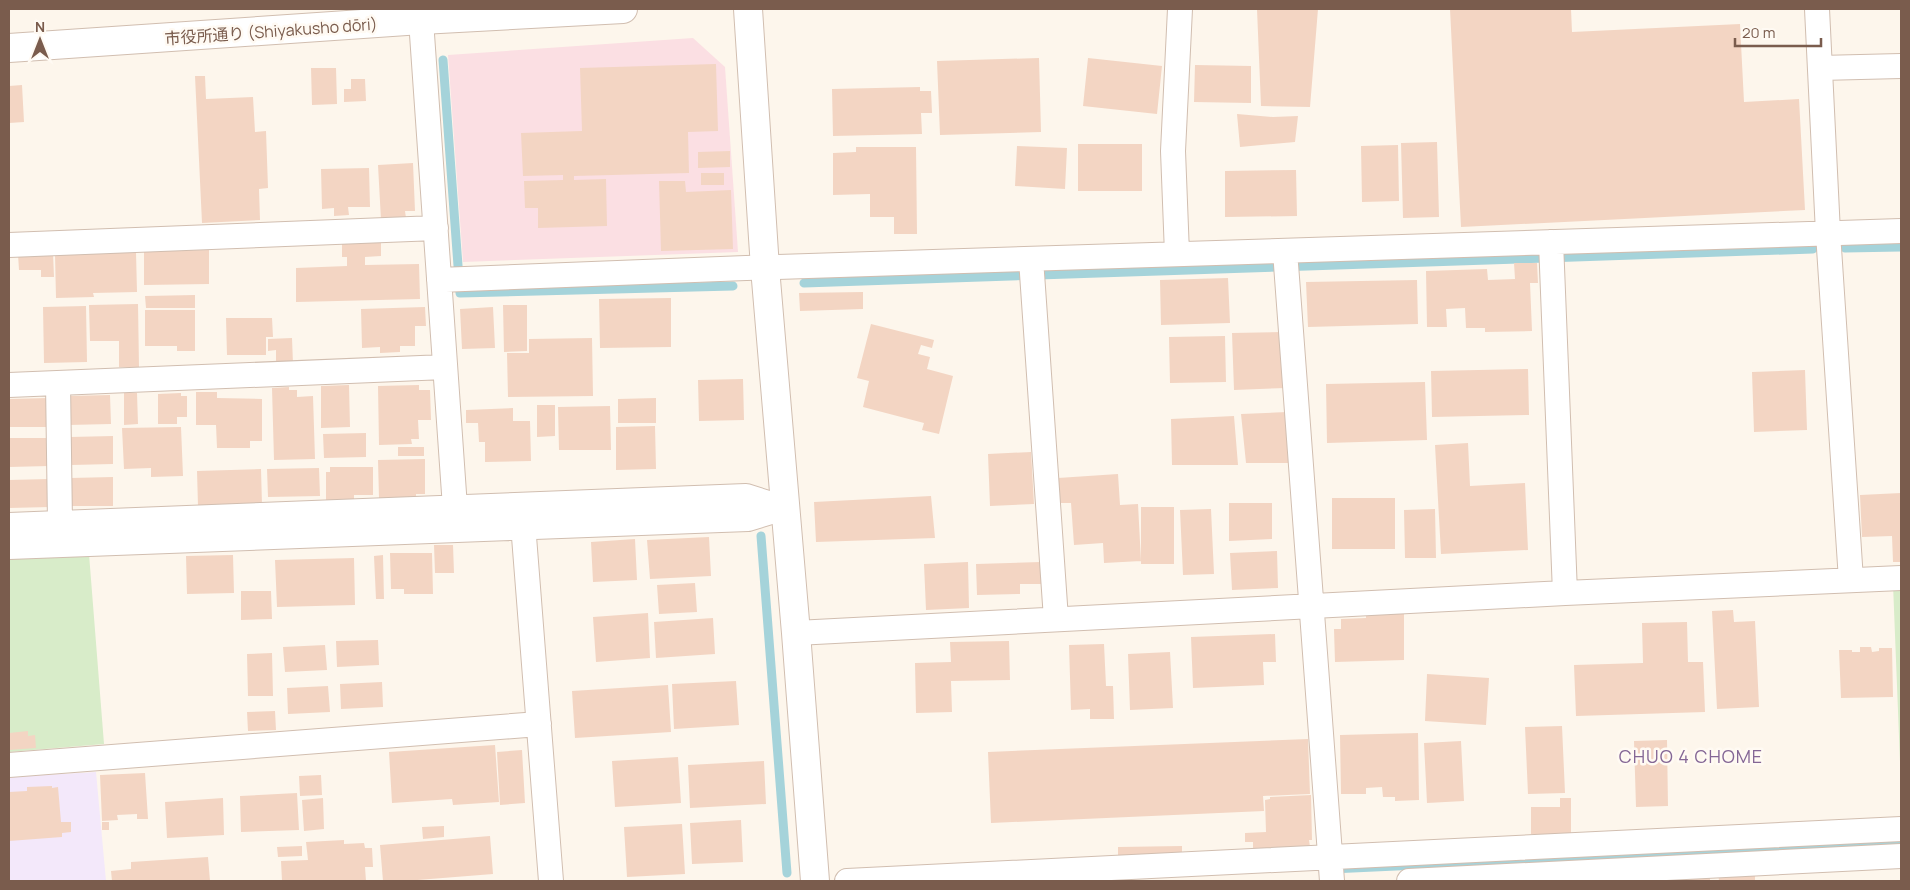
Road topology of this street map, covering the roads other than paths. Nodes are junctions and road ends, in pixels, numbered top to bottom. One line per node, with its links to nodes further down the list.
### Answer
1 (623, 9): 6 (street, 市役所通り (Shiyakusho dōri))
2 (748, 9): 17 (street)
3 (1180, 9): 15 (street)
4 (1817, 9): 9 (street)
5 (385, 13): 6 (street, 市役所通り (Shiyakusho dōri)); 7 (street, 市役所通り (Shiyakusho dōri))
6 (421, 20): 10 (street)
7 (9, 48)
8 (1901, 66): 9 (street)
9 (1820, 68): 12 (street)
10 (436, 228): 13 (street); 19 (street)
11 (1901, 231): 12 (street)
12 (1828, 233): 14 (street); 30 (street)
13 (9, 245)
14 (1552, 253): 16 (street); 31 (street)
15 (1177, 254): 16 (street); 18 (street)
16 (1286, 263): 32 (street)
17 (765, 268): 18 (street); 19 (street); 23 (street)
18 (1032, 271): 33 (street)
19 (453, 279): 20 (street)
20 (445, 367): 21 (street); 25 (street)
21 (58, 383): 22 (street); 26 (street)
22 (9, 385)
23 (784, 508): 24 (street); 34 (street)
24 (522, 516): 25 (street); 35 (street)
25 (456, 519): 26 (street); 28 (street)
26 (60, 523): 27 (street)
27 (9, 525)
28 (9, 547)
29 (1901, 578): 30 (street)
30 (1851, 580): 31 (street)
31 (1565, 593): 32 (street)
32 (1312, 606): 33 (street); 40 (street)
33 (1056, 619): 34 (street)
34 (796, 633): 43 (street)
35 (539, 724): 36 (street); 42 (street)
36 (9, 765)
37 (1901, 829): 38 (street)
38 (1771, 856): 39 (street); 40 (street); 45 (street)
39 (1901, 856)
40 (1332, 869): 41 (street)
41 (1076, 876): 44 (street)
42 (552, 881)
43 (815, 881)
44 (847, 881)
45 (1409, 881)

